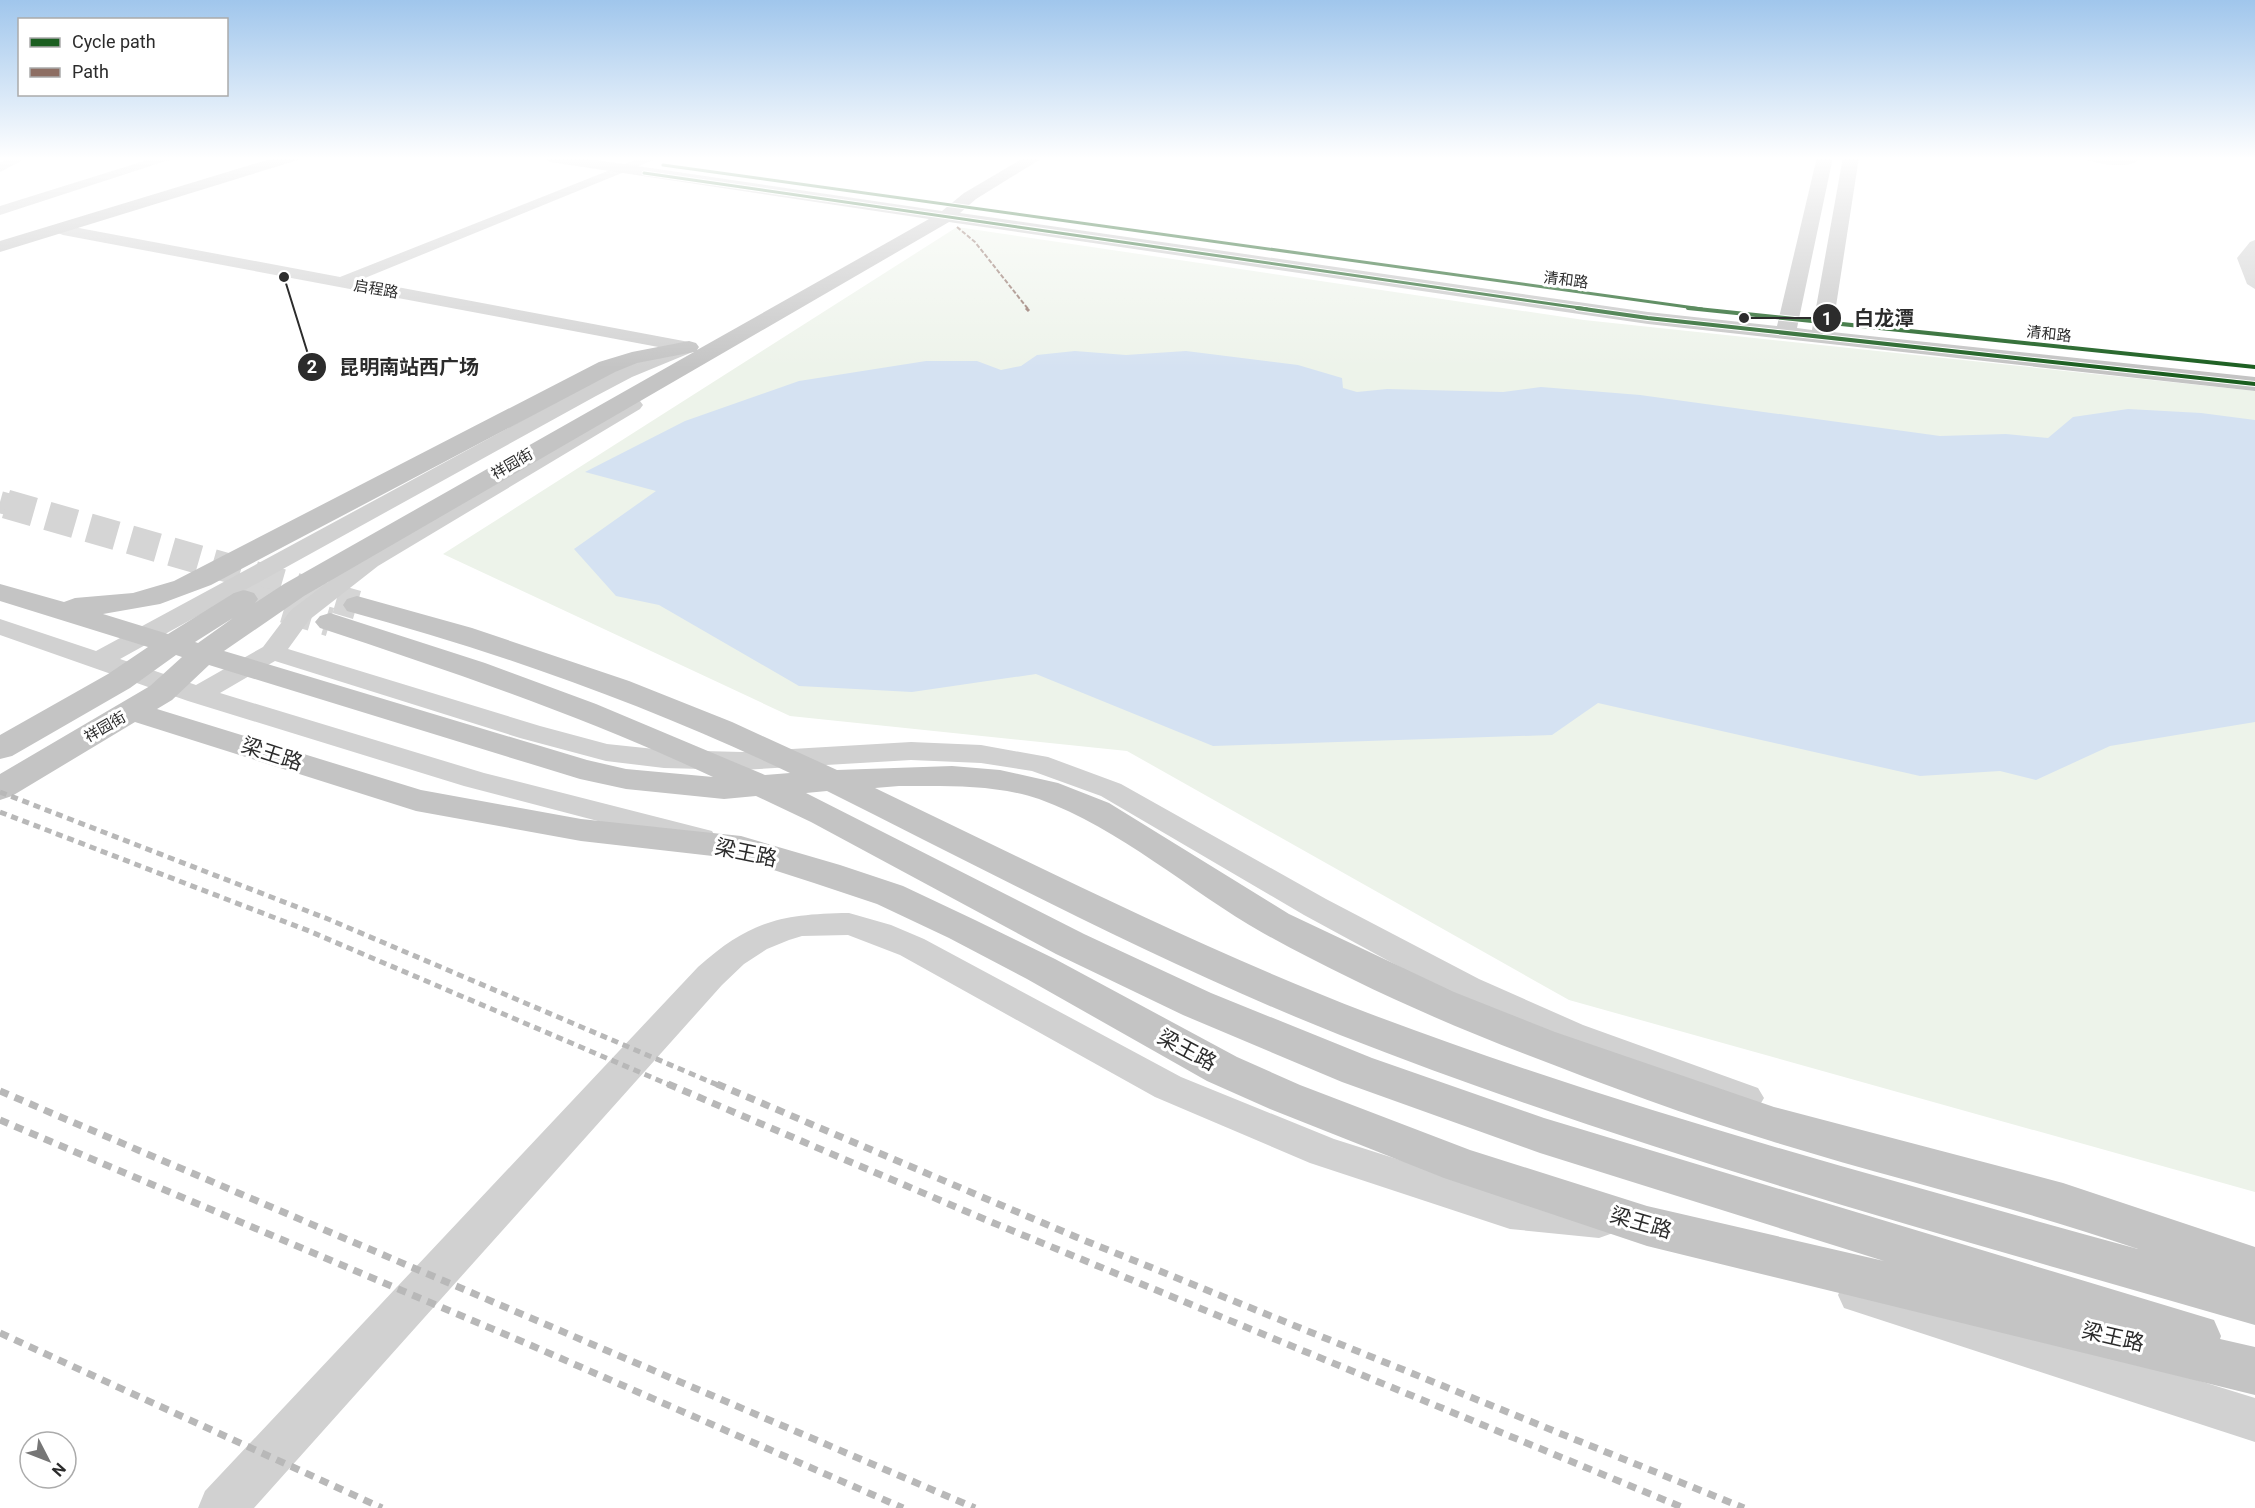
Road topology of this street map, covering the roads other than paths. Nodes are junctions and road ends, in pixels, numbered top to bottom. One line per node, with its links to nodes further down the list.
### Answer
1 (33, 227): 10 (main road)
2 (71, 227): 9 (main road)
3 (478, 227): 13 (street)
4 (903, 227): 17 (main road, 祥园街)
5 (922, 227): 20 (main road, 祥园街)
6 (1047, 227): 15 (main road, 清和路)
7 (1809, 227): 15 (main road)
8 (1839, 227): 16 (main road)
9 (63, 230): 12 (main road); 13 (street, 启程路)
10 (5, 236)
11 (2255, 245): 14 (street)
12 (0, 251)
13 (339, 283): 17 (street, 启程路)
14 (2255, 284)
15 (1787, 326): 16 (main road, 清和路)
16 (1821, 330): 18 (main road, 清和路); 19 (main road, 清和路)
17 (689, 346): 22 (main road); 25 (main road, 祥园街)
18 (2255, 368)
19 (2255, 384)
20 (655, 385): 24 (street); 27 (main road, 祥园街)
21 (0, 592): 22 (main road)
22 (36, 603): 32 (main road)
23 (0, 627): 25 (street)
24 (272, 652): 26 (street); 32 (street)
25 (98, 665): 26 (street); 28 (main road, 祥园街)
26 (198, 694): 31 (street)
27 (152, 708): 29 (main road, 祥园街); 31 (main road, 梁王路)
28 (0, 750): 29 (main road)
29 (37, 768): 30 (main road, 祥园街)
30 (0, 789)
31 (741, 848): 33 (main road, 梁王路)
32 (1369, 953): 34 (main road)
33 (1056, 957): 35 (main road, 梁王路); 38 (main road, 梁王路); 39 (main road, 梁王路)
34 (2063, 1203): 36 (street); 37 (main road)
35 (1647, 1226): 40 (main road, 梁王路); 41 (street); 42 (street)
36 (2255, 1256)
37 (2255, 1268)
38 (2255, 1303)
39 (2255, 1353)
40 (2255, 1371)
41 (2255, 1420)
42 (222, 1508)

